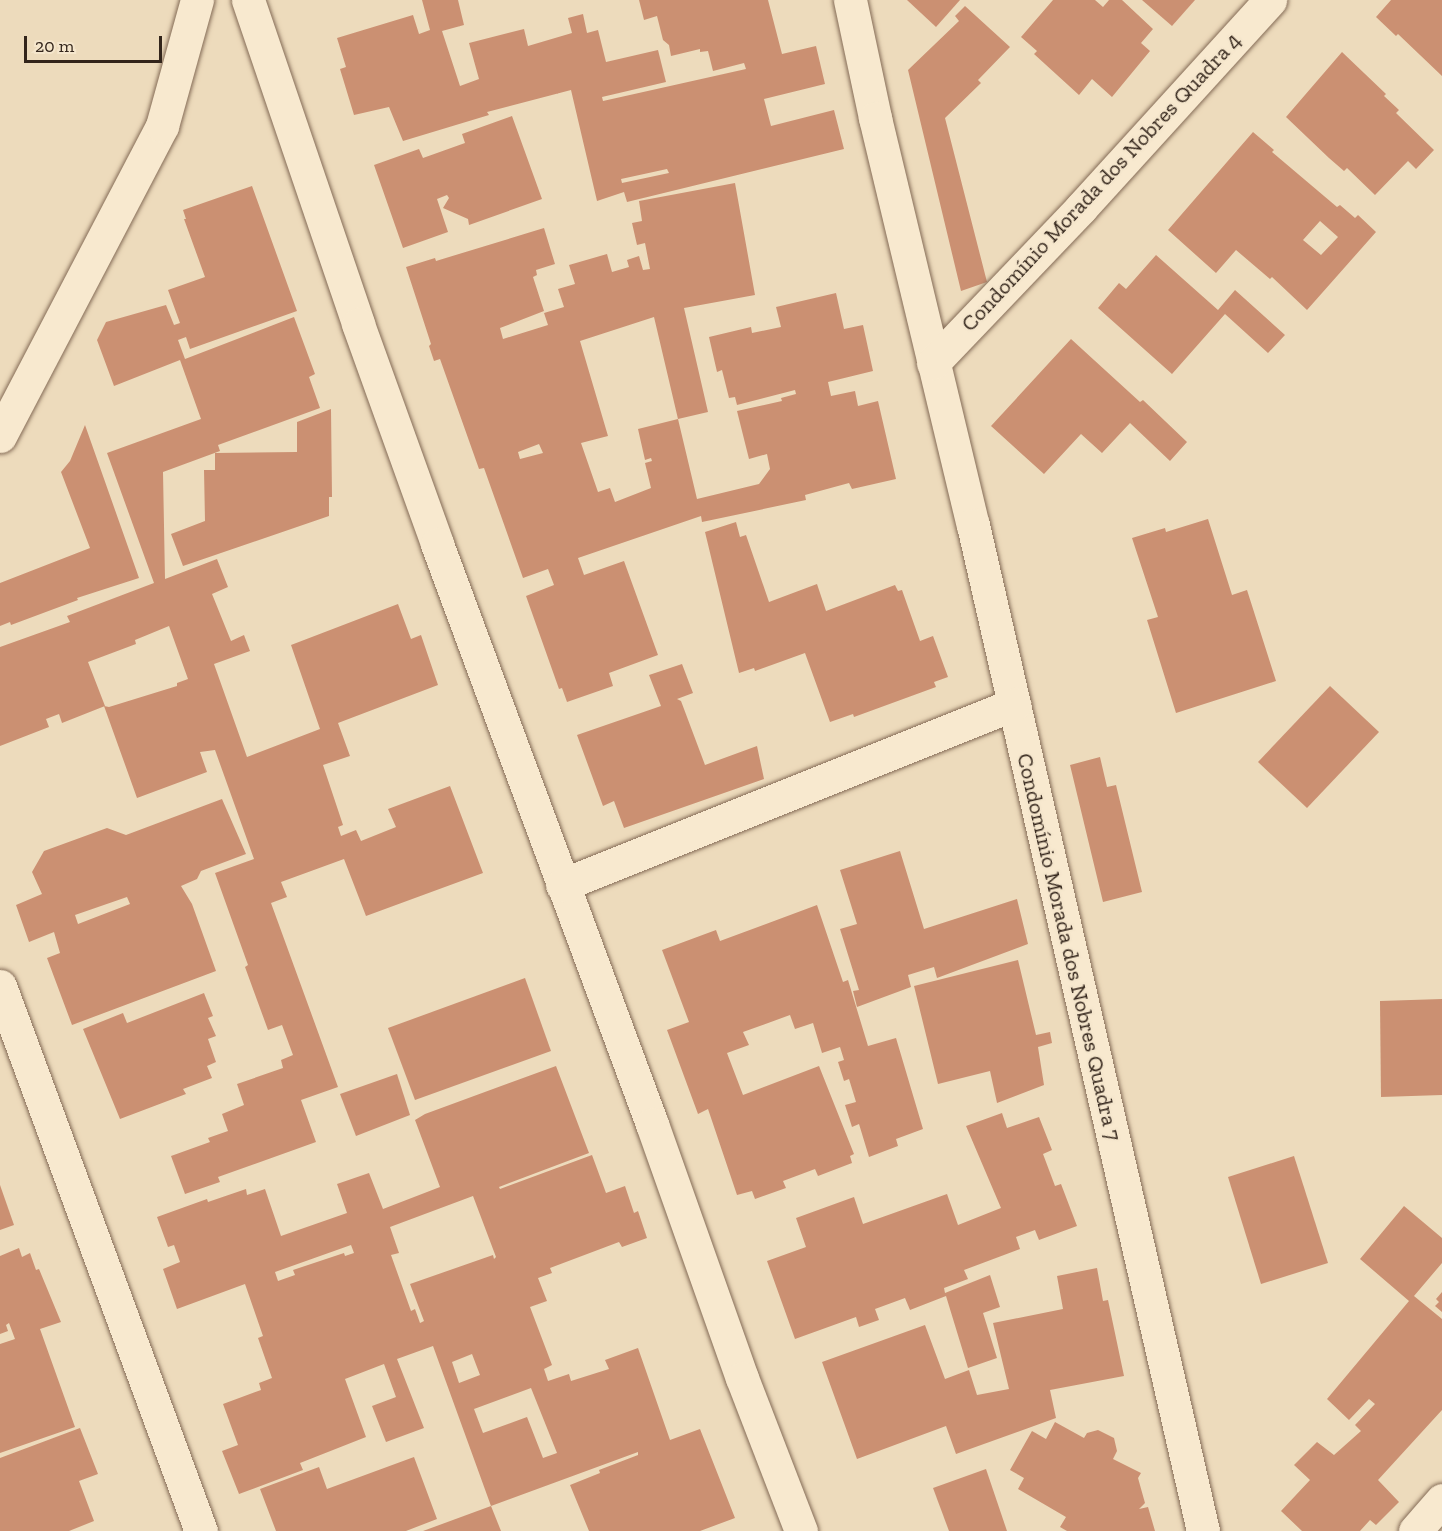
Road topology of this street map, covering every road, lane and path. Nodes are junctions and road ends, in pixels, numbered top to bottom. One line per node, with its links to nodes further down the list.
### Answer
1 (197, 0): 6 (street)
2 (248, 0): 8 (street)
3 (850, 0): 5 (street, Condomínio Morada dos Nobres Quadra 7)
4 (1270, 0): 5 (street, Condomínio Morada dos Nobres Quadra 4)
5 (933, 363): 7 (street, Condomínio Morada dos Nobres Quadra 7)
6 (0, 436)
7 (1014, 705): 8 (street); 13 (street, Condomínio Morada dos Nobres Quadra 7)
8 (562, 885): 12 (street)
9 (0, 986): 11 (street)
10 (1442, 1500): 14 (street)
11 (201, 1531)
12 (801, 1531)
13 (1203, 1531)
14 (1415, 1531)

